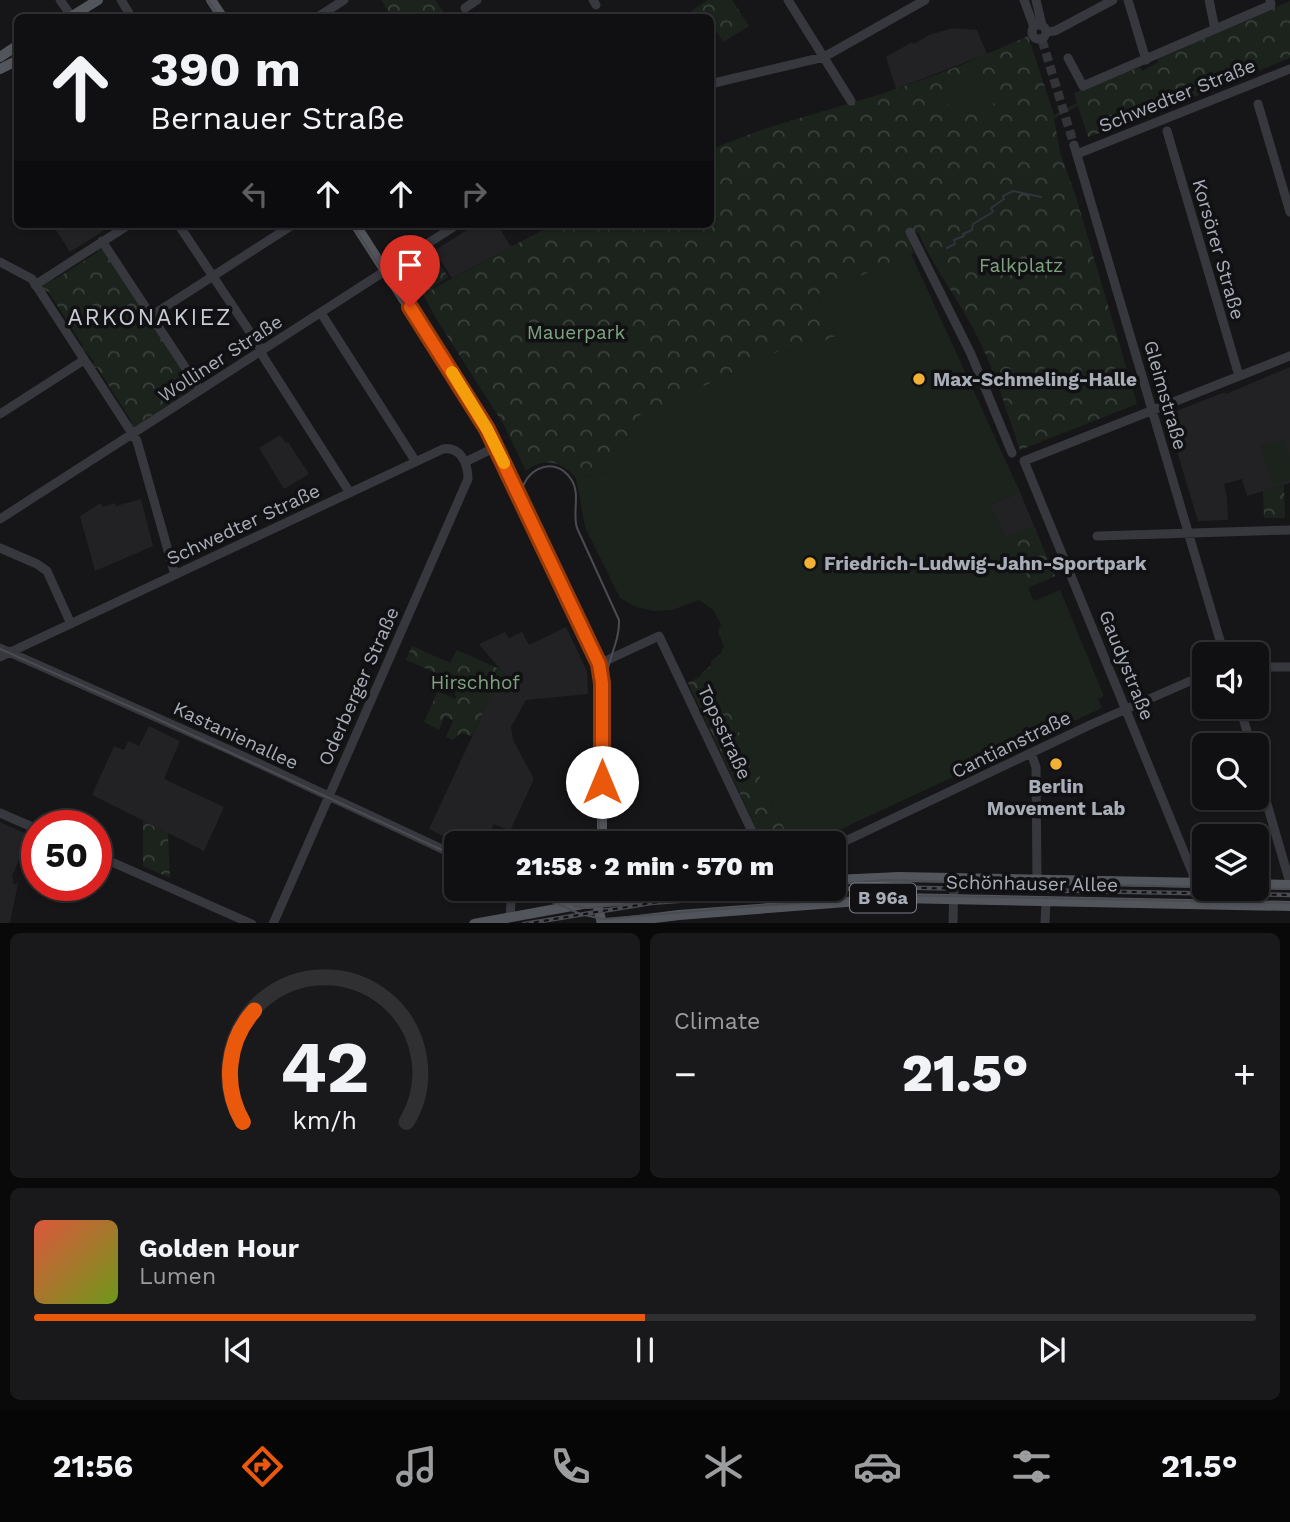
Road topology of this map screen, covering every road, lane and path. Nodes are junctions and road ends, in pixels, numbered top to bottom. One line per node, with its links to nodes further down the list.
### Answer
1 (97, 0): 13 (main road)
2 (344, 0): 14 (street)
3 (477, 0): 12 (street)
4 (788, 0): 17 (street)
5 (925, 0): 17 (street)
6 (1024, 0): 16 (street)
7 (1036, 0): 16 (street)
8 (1113, 0): 16 (street)
9 (1128, 0): 19 (street)
10 (1209, 0): 15 (street)
11 (1270, 0): 15 (street)
12 (465, 8)
13 (76, 14)
14 (322, 14)
15 (1215, 29): 19 (street)
16 (1041, 32)
17 (824, 57): 21 (street); 22 (street)
18 (1068, 58): 19 (street)
19 (1146, 60)
20 (1290, 69): 25 (street, Schwedter Straße)
21 (714, 83)
22 (851, 101)
23 (1258, 104): 26 (street)
24 (1167, 131): 43 (street, Korsörer Straße)
25 (1075, 150): 45 (street, Gleimstraße)
26 (1290, 212)
27 (123, 228): 33 (street)
28 (181, 228): 36 (street)
29 (288, 228): 36 (street)
30 (358, 228): 35 (main road)
31 (452, 228): 35 (street, Wolliner Straße)
32 (910, 232): 49 (street)
33 (102, 241): 37 (street); 39 (street)
34 (0, 262): 37 (street)
35 (386, 270): 38 (street, Wolliner Straße); 48 (main road)
36 (213, 276): 39 (street); 40 (street)
37 (35, 285): 42 (street)
38 (321, 313): 40 (street, Wolliner Straße); 50 (street)
39 (151, 316): 44 (street)
40 (260, 351): 44 (street, Wolliner Straße); 52 (street)
41 (1290, 356): 43 (street)
42 (84, 360): 46 (street); 47 (street)
43 (1239, 376): 45 (street)
44 (200, 390): 47 (street, Wolliner Straße)
45 (1152, 410): 55 (street, Gleimstraße); 68 (street, Gaudystraße)
46 (0, 414)
47 (132, 434): 53 (street, Wolliner Straße); 58 (street)
48 (496, 447): 51 (street); 64 (main road)
49 (1012, 453)
50 (416, 462): 51 (street, Schwedter Straße); 52 (street, Schwedter Straße)
51 (466, 462): 70 (street, Oderberger Straße)
52 (350, 493): 58 (street, Schwedter Straße)
53 (0, 519)
54 (1290, 530): 55 (street)
55 (1188, 533): 56 (street); 60 (street, Gleimstraße)
56 (1097, 536)
57 (0, 548): 59 (street)
58 (175, 575): 59 (street, Schwedter Straße)
59 (71, 624): 62 (street, Schwedter Straße)
60 (1220, 642)
61 (0, 648): 62 (street, Kastanienallee)
62 (10, 652): 63 (street, Schwedter Straße); 70 (street, Kastanienallee)
63 (0, 657)
64 (599, 664): 74 (main road); 75 (street, Topsstraße)
65 (1269, 667): 66 (street)
66 (1290, 667)
67 (1192, 680): 68 (street, Cantianstraße)
68 (1126, 709): 69 (street, Cantianstraße); 79 (street, Gaudystraße)
69 (1031, 753): 76 (street, Cantianstraße); 82 (street)
70 (329, 797): 77 (street, Kastanienallee); 98 (street, Oderberger Straße)
71 (1269, 810): 85 (street)
72 (0, 813): 73 (street)
73 (21, 822)
74 (602, 831)
75 (752, 831)
76 (846, 840)
77 (444, 850)
78 (112, 862): 97 (street)
79 (1192, 872)
80 (954, 878): 81 (main road, Schönhauser Allee / B 96a); 82 (main road, Schönhauser Allee / B 96a); 86 (street)
81 (846, 879)
82 (1037, 880): 83 (main road, Schönhauser Allee / B 96a)
83 (1192, 883)
84 (1269, 884): 85 (main road)
85 (1290, 884)
86 (953, 899): 90 (main road, Schönhauser Allee / B 96a); 92 (main road, Schönhauser Allee / B 96a); 101 (street)
87 (512, 901): 95 (street)
88 (557, 901): 93 (street)
89 (612, 901): 91 (main road)
90 (1046, 901): 94 (main road, Schönhauser Allee / B 96a); 102 (street)
91 (602, 902): 93 (main road); 100 (main road, B 96a)
92 (821, 903): 96 (main road, Schönhauser Allee / B 96a)
93 (568, 906): 95 (main road)
94 (1290, 906)
95 (511, 920): 99 (main road)
96 (648, 921): 100 (main road, Schönhauser Allee / B 96a)
97 (252, 923)
98 (273, 923)
99 (474, 923)
100 (604, 923)
101 (953, 923)
102 (1045, 923)

